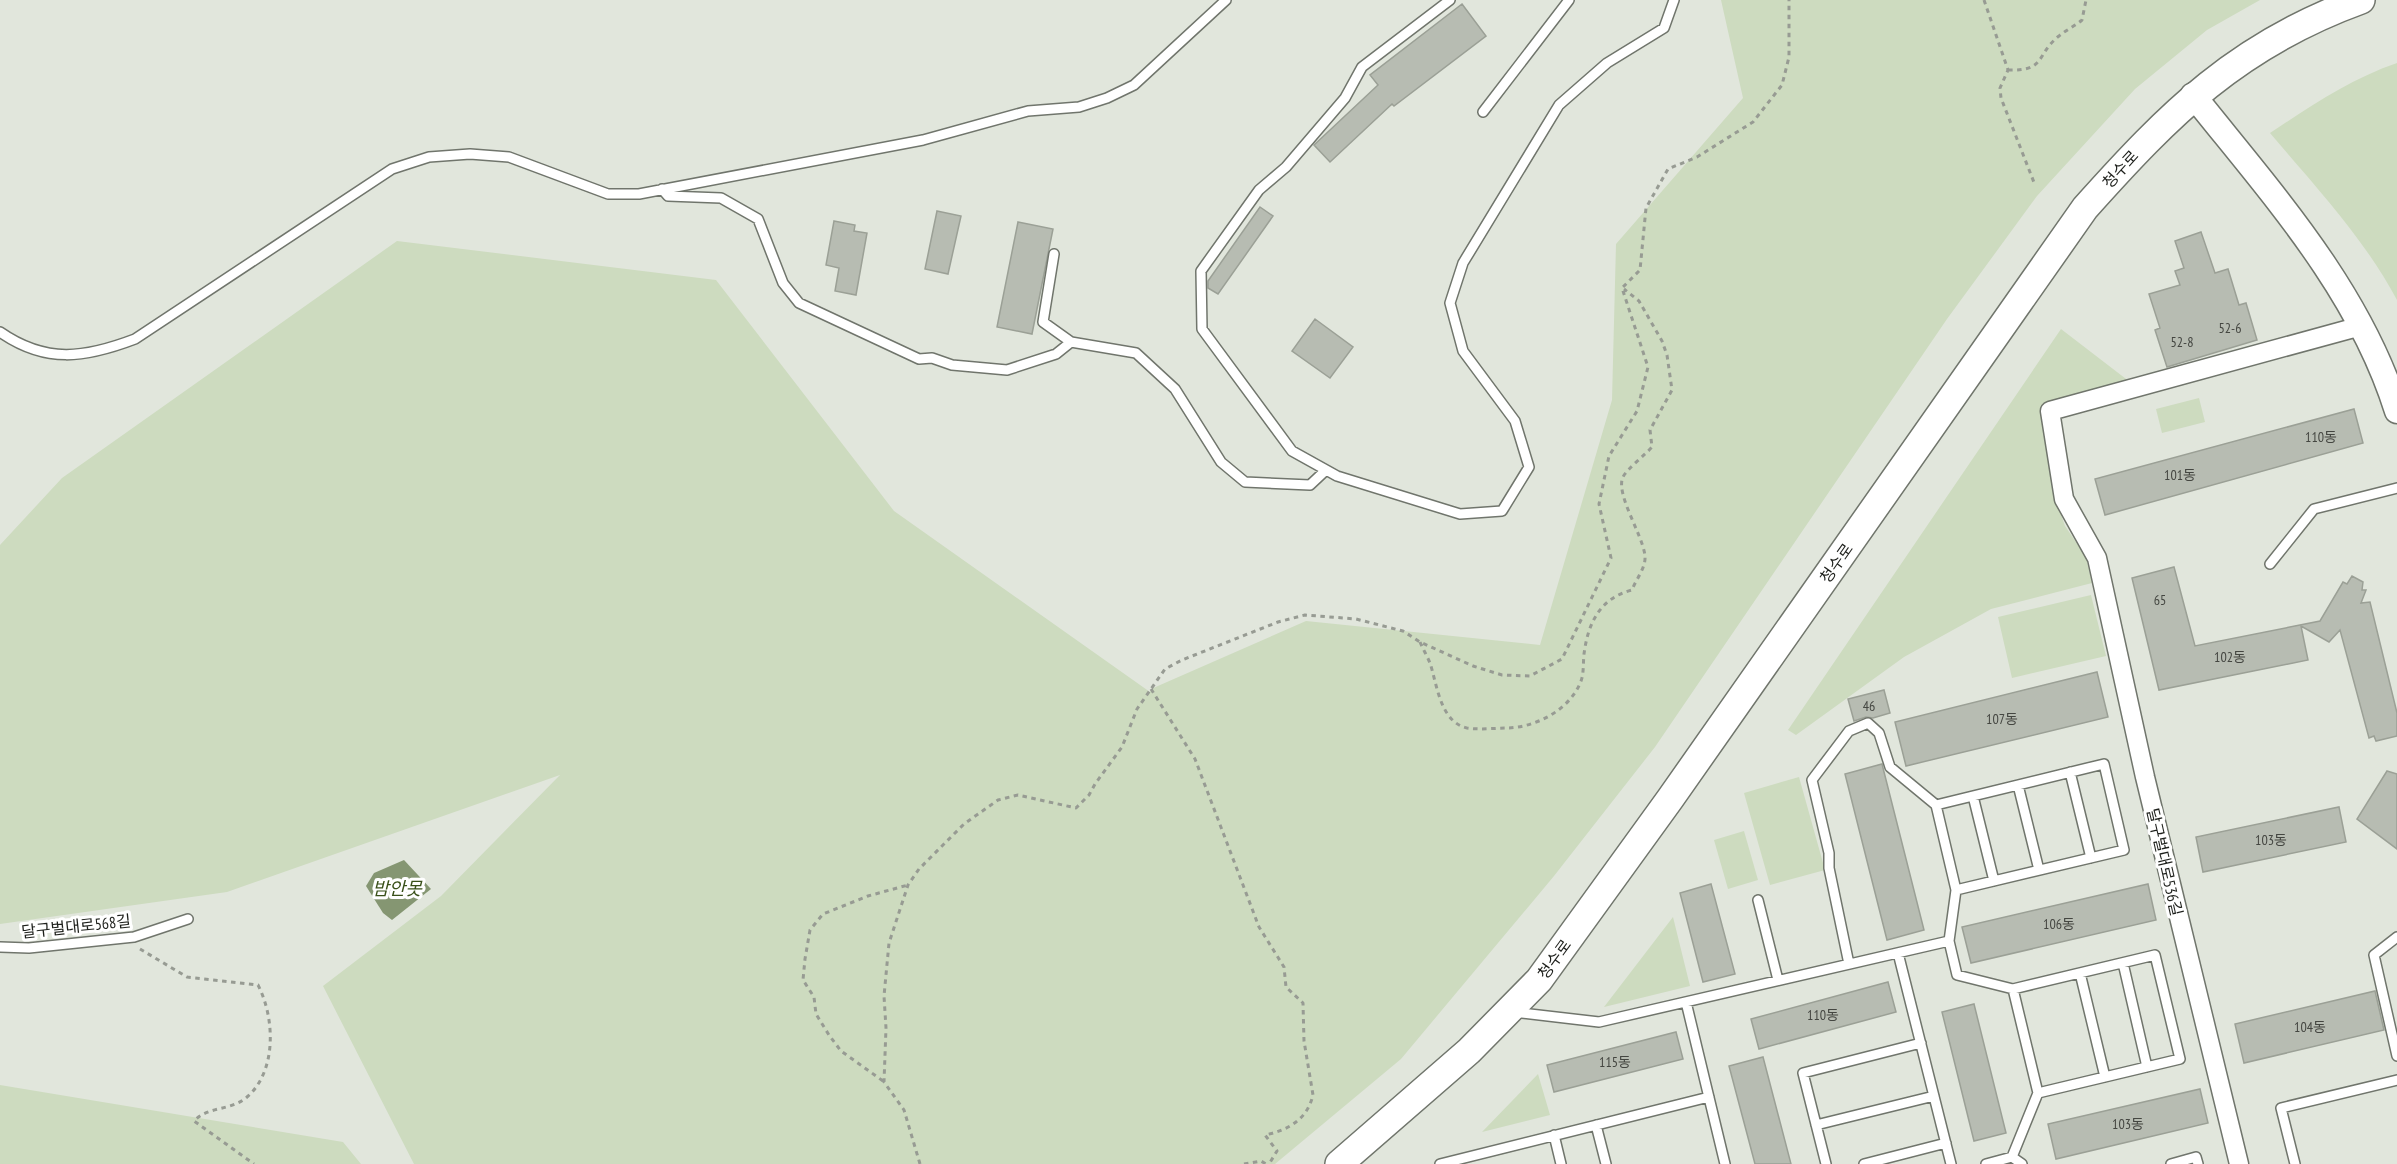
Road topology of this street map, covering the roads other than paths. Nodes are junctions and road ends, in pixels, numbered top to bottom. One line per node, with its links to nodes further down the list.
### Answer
1 (1226, 0): 8 (lane)
2 (1450, 0): 14 (lane)
3 (1569, 0): 7 (lane)
4 (1674, 0): 14 (lane)
5 (2361, 0): 6 (main road, 청수로)
6 (2193, 95): 10 (street); 37 (main road, 청수로)
7 (1483, 112)
8 (662, 189): 11 (lane); 12 (lane)
9 (1054, 254): 12 (lane)
10 (2361, 326): 13 (street); 63 (street, 달구벌대로536길)
11 (0, 333)
12 (1071, 342): 14 (lane)
13 (2397, 411)
14 (1326, 470)
15 (2397, 488): 16 (lane)
16 (2270, 564)
17 (2070, 772): 18 (lane); 21 (lane); 21 (lane)
18 (2018, 785): 19 (lane); 22 (lane)
19 (1973, 796): 20 (lane); 23 (lane)
20 (1936, 805): 24 (lane); 32 (lane)
21 (2091, 858): 22 (lane)
22 (2039, 870): 23 (lane)
23 (1994, 881): 24 (lane)
24 (1956, 890): 28 (lane)
25 (1758, 900): 34 (lane)
26 (188, 919): 29 (lane, 달구벌대로568길)
27 (2397, 937): 39 (lane)
28 (1949, 941): 30 (lane); 35 (lane)
29 (0, 947)
30 (1898, 952): 32 (lane); 38 (lane)
31 (2123, 963): 33 (lane); 40 (lane); 40 (lane)
32 (1849, 964): 34 (lane)
33 (2080, 973): 35 (lane); 41 (lane)
34 (1779, 980): 36 (lane)
35 (2013, 989): 43 (lane)
36 (1686, 1002): 37 (lane); 45 (lane)
37 (1508, 1012): 51 (main road, 청수로)
38 (1921, 1043): 44 (lane); 47 (lane)
39 (2397, 1056)
40 (2147, 1067): 41 (lane)
41 (2105, 1077): 43 (lane)
42 (2397, 1080): 64 (lane)
43 (2038, 1093): 50 (lane)
44 (1934, 1096): 47 (lane); 49 (lane)
45 (1709, 1097): 46 (lane); 55 (lane)
46 (1596, 1125): 48 (lane); 54 (lane)
47 (1816, 1125): 56 (lane)
48 (1554, 1136): 52 (lane); 53 (lane)
49 (1946, 1143): 57 (lane); 58 (lane)
50 (2012, 1157): 59 (lane); 60 (lane)
51 (1339, 1164)
52 (1440, 1164)
53 (1561, 1164)
54 (1606, 1164)
55 (1725, 1164)
56 (1826, 1164)
57 (1864, 1164)
58 (1951, 1164)
59 (1986, 1164)
60 (2022, 1164)
61 (2171, 1164): 62 (lane)
62 (2198, 1164)
63 (2239, 1164)
64 (2295, 1164)

